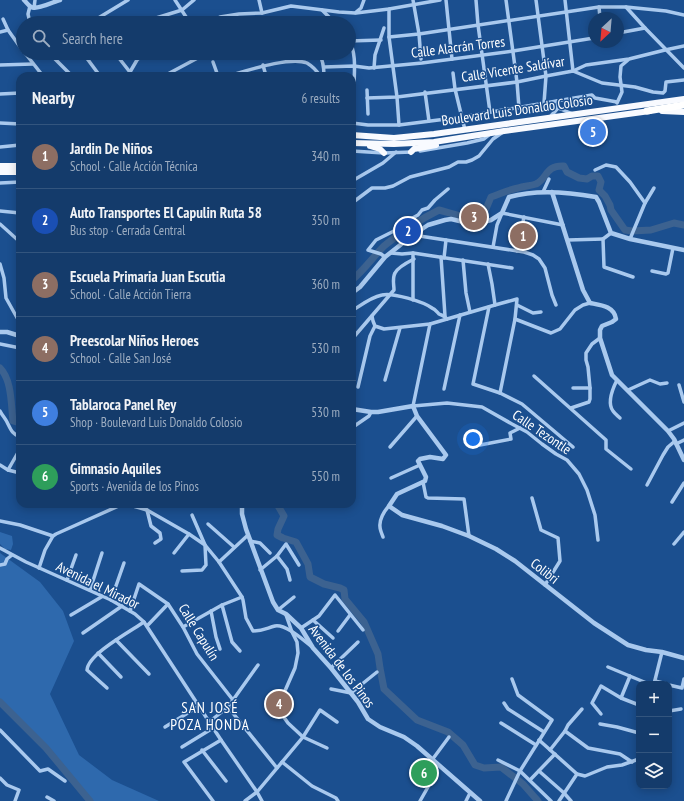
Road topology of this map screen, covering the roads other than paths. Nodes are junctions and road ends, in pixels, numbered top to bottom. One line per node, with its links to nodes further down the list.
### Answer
1 (24, 0): 16 (street)
2 (35, 0): 16 (street)
3 (60, 0): 16 (street)
4 (128, 0): 28 (street)
5 (175, 0): 20 (street)
6 (194, 0): 20 (street)
7 (259, 0): 24 (street)
8 (364, 0): 25 (street)
9 (440, 0): 15 (street)
10 (446, 0): 39 (street)
11 (476, 0): 36 (street)
12 (506, 0): 35 (street)
13 (536, 0): 33 (street)
14 (565, 0): 22 (street)
15 (413, 2): 19 (street); 43 (street)
16 (32, 7): 27 (street)
17 (599, 7): 18 (street); 22 (street); 23 (street)
18 (626, 7): 26 (street); 38 (street)
19 (389, 9): 25 (street); 44 (street)
20 (182, 10): 29 (street); 30 (street)
21 (322, 10): 24 (street); 25 (street); 32 (street)
22 (566, 12): 33 (street); 49 (street)
23 (599, 12)
24 (262, 13): 31 (street)
25 (355, 13)
26 (684, 15)
27 (28, 16)
28 (102, 16)
29 (163, 16)
30 (186, 16)
31 (226, 16)
32 (328, 16)
33 (538, 16): 35 (street); 50 (street)
34 (3, 19): 40 (street)
35 (509, 21): 36 (street); 53 (street)
36 (478, 25): 39 (street); 54 (street)
37 (384, 28): 46 (street)
38 (645, 28): 42 (street); 52 (street)
39 (449, 29): 43 (street); 56 (street)
40 (8, 30): 41 (street); 47 (street)
41 (0, 32)
42 (624, 32)
43 (419, 34): 44 (street); 55 (street)
44 (389, 37): 71 (street)
45 (588, 39): 49 (street, Calle Alacrán Torres)
46 (380, 40): 48 (street); 73 (street)
47 (16, 41)
48 (356, 41)
49 (569, 42): 50 (street, Calle Alacrán Torres); 75 (street)
50 (542, 46): 53 (street, Calle Alacrán Torres); 88 (street)
51 (684, 46): 52 (street, Calle Vicente Saldívar)
52 (665, 50): 57 (street, Calle Vicente Saldívar); 74 (street)
53 (513, 51): 54 (street, Calle Alacrán Torres); 90 (street)
54 (482, 55): 56 (street, Calle Alacrán Torres); 91 (street)
55 (421, 59)
56 (452, 59): 71 (street, Calle Alacrán Torres)
57 (629, 59): 75 (street, Calle Vicente Saldívar); 92 (street)
58 (30, 60): 68 (street)
59 (56, 60): 77 (street)
60 (89, 60): 78 (street)
61 (121, 60): 79 (street)
62 (137, 60): 79 (street)
63 (194, 60): 80 (street)
64 (322, 60): 72 (street)
65 (354, 60): 70 (street)
66 (213, 62): 81 (street)
67 (0, 64): 68 (street)
68 (33, 64): 76 (street)
69 (263, 66): 82 (street); 83 (street); 84 (street)
70 (354, 66): 72 (street, Calle Alacrán Torres); 73 (street, Calle Alacrán Torres); 86 (street)
71 (393, 66): 73 (street, Calle Alacrán Torres); 98 (street)
72 (324, 67): 85 (street)
73 (374, 68)
74 (684, 68)
75 (573, 71): 88 (street, Calle Vicente Saldívar); 92 (street)
76 (40, 72)
77 (68, 72)
78 (97, 72)
79 (130, 72)
80 (172, 72)
81 (217, 72)
82 (242, 72)
83 (265, 72)
84 (317, 72)
85 (324, 72)
86 (354, 72)
87 (453, 73): 93 (street)
88 (546, 76): 90 (street, Calle Vicente Saldívar); 102 (street)
89 (684, 80): 92 (street)
90 (517, 82): 91 (street, Calle Vicente Saldívar); 105 (street)
91 (486, 85): 93 (street, Calle Vicente Saldívar); 108 (street)
92 (621, 86): 103 (street)
93 (455, 89): 95 (street, Calle Vicente Saldívar); 112 (street)
94 (367, 90): 99 (street)
95 (425, 92): 98 (street, Calle Vicente Saldívar); 114 (street)
96 (16, 93): 97 (street)
97 (0, 94)
98 (397, 96): 99 (street, Calle Vicente Saldívar); 118 (street)
99 (367, 98): 110 (street)
100 (684, 99): 103 (highway, Boulevard Luis Donaldo Colosio)
101 (557, 101): 102 (street); 103 (street); 106 (street)
102 (544, 104): 105 (street)
103 (617, 105): 111 (highway, Boulevard Luis Donaldo Colosio)
104 (684, 105): 107 (highway)
105 (519, 108): 108 (street)
106 (558, 108): 111 (street); 113 (street)
107 (647, 111): 109 (highway, Boulevard Luis Donaldo Colosio); 120 (highway, Boulevard Luis Donaldo Colosio)
108 (490, 112): 112 (street)
109 (684, 112)
110 (368, 114)
111 (575, 115): 113 (highway, Boulevard Luis Donaldo Colosio)
112 (462, 117): 114 (street); 119 (street)
113 (549, 118): 119 (highway, Boulevard Luis Donaldo Colosio)
114 (428, 121): 118 (street)
115 (0, 123): 116 (street)
116 (16, 124)
117 (356, 124): 118 (street)
118 (399, 125)
119 (465, 130): 122 (highway, Boulevard Luis Donaldo Colosio)
120 (504, 131): 121 (highway, Boulevard Luis Donaldo Colosio); 145 (street)
121 (492, 133): 123 (highway, Boulevard Luis Donaldo Colosio); 131 (street)
122 (356, 135)
123 (468, 136): 124 (highway, Boulevard Luis Donaldo Colosio); 131 (highway)
124 (356, 143)
125 (356, 143): 129 (highway)
126 (16, 145): 127 (street)
127 (0, 147)
128 (356, 151): 129 (street)
129 (384, 152): 130 (street)
130 (396, 152): 131 (street); 137 (street)
131 (411, 152)
132 (0, 166): 133 (highway)
133 (16, 166)
134 (595, 170): 146 (street)
135 (0, 172): 136 (highway)
136 (16, 172)
137 (358, 178)
138 (548, 179): 143 (street)
139 (16, 182): 140 (street)
140 (0, 183)
141 (448, 188): 166 (street)
142 (654, 188): 146 (street)
143 (543, 192): 144 (street); 149 (street)
144 (552, 192): 152 (street); 153 (street)
145 (356, 200)
146 (645, 203): 157 (street)
147 (0, 211): 148 (street)
148 (16, 213)
149 (502, 213): 150 (street); 154 (street); 160 (street)
150 (524, 217): 152 (street); 163 (street)
151 (0, 224): 155 (street)
152 (563, 225): 159 (street)
153 (611, 233): 156 (street); 157 (street)
154 (413, 235): 158 (street); 165 (street)
155 (16, 236)
156 (603, 239): 159 (street); 174 (street)
157 (630, 239): 161 (street)
158 (446, 240): 160 (street); 167 (street)
159 (568, 240): 178 (street)
160 (493, 247): 163 (street)
161 (673, 248): 162 (street); 173 (street)
162 (684, 250)
163 (517, 251): 181 (street)
164 (414, 252): 165 (street); 167 (street); 168 (street)
165 (391, 253): 166 (street)
166 (383, 256): 175 (street)
167 (442, 258): 169 (street); 189 (street)
168 (414, 259): 176 (street); 177 (street)
169 (463, 260): 171 (street); 184 (street)
170 (0, 264): 186 (street)
171 (488, 264): 172 (street); 179 (street)
172 (512, 268)
173 (652, 271)
174 (633, 277)
175 (356, 290)
176 (390, 294): 177 (street); 183 (street); 188 (street)
177 (414, 300): 189 (street)
178 (590, 303): 190 (street); 197 (street)
179 (495, 305): 180 (street); 182 (street)
180 (516, 305): 185 (street); 190 (street)
181 (556, 305)
182 (489, 307): 184 (street); 210 (street)
183 (356, 308)
184 (470, 312): 187 (street)
185 (541, 312)
186 (16, 315)
187 (460, 315): 189 (street); 208 (street)
188 (372, 316): 192 (street); 195 (street)
189 (446, 317): 191 (street)
190 (515, 319): 210 (street)
191 (430, 324): 193 (street); 212 (street)
192 (375, 326): 193 (street); 205 (street)
193 (400, 328): 201 (street)
194 (0, 332): 196 (street)
195 (356, 334)
196 (16, 335)
197 (600, 338): 202 (street); 207 (street)
198 (0, 344): 199 (street)
199 (16, 347)
200 (534, 376): 213 (street)
201 (385, 380)
202 (617, 380): 209 (street); 218 (street)
203 (666, 382): 209 (street)
204 (679, 385): 211 (street)
205 (358, 387)
206 (573, 388): 207 (street)
207 (590, 388): 213 (street)
208 (444, 389)
209 (628, 390): 222 (street)
210 (500, 393): 228 (street)
211 (684, 402)
212 (413, 406): 216 (street, Calle Tezontle); 217 (street); 221 (street, Calle Tezontle)
213 (571, 408): 233 (street)
214 (356, 410): 216 (street, Calle Tezontle)
215 (0, 411): 223 (street)
216 (371, 412): 220 (street)
217 (418, 416): 227 (street); 232 (street)
218 (620, 418)
219 (684, 423): 222 (street)
220 (356, 425)
221 (520, 428): 226 (street); 256 (street, Calle Tezontle)
222 (668, 431): 225 (street)
223 (16, 436)
224 (684, 440): 225 (street)
225 (676, 442): 230 (street); 239 (street)
226 (480, 445)
227 (390, 447)
228 (573, 447)
229 (16, 456): 234 (street)
230 (684, 460)
231 (0, 465): 234 (street)
232 (420, 465): 236 (street); 237 (street)
233 (631, 469)
234 (8, 470): 235 (street)
235 (16, 472)
236 (391, 478)
237 (423, 482): 242 (street); 254 (street)
238 (684, 483): 241 (street)
239 (648, 485)
240 (532, 498): 278 (street)
241 (672, 502)
242 (389, 506): 254 (street, Colibri); 255 (street)
243 (116, 508): 253 (street)
244 (140, 508): 246 (street)
245 (242, 508): 252 (street)
246 (147, 510): 251 (street); 258 (street)
247 (192, 515): 260 (street)
248 (0, 521): 253 (street)
249 (208, 524): 261 (street)
250 (684, 532): 259 (street)
251 (189, 534): 260 (street); 264 (street)
252 (248, 535): 257 (street); 261 (street)
253 (53, 536): 273 (street)
254 (469, 536): 278 (street, Colibri)
255 (383, 537)
256 (598, 540)
257 (250, 541): 266 (street); 274 (street)
258 (155, 544)
259 (674, 544)
260 (205, 545): 269 (street); 275 (street)
261 (234, 547): 269 (street)
262 (0, 548): 267 (street, Avenida el Mirador)
263 (102, 553): 279 (street)
264 (174, 553)
265 (76, 554): 276 (street)
266 (270, 554)
267 (12, 555): 271 (street); 273 (street, Avenida el Mirador)
268 (277, 556): 272 (street); 274 (street); 277 (street)
269 (219, 562): 281 (street)
270 (124, 563): 283 (street)
271 (0, 565)
272 (299, 565)
273 (39, 568): 276 (street, Avenida el Mirador)
274 (260, 570): 287 (street)
275 (182, 571)
276 (67, 580): 279 (street, Avenida el Mirador)
277 (290, 580)
278 (545, 585): 308 (street, Colibri)
279 (90, 590): 280 (street, Avenida el Mirador)
280 (103, 596): 283 (street, Avenida el Mirador); 291 (street)
281 (242, 597): 285 (street); 300 (street)
282 (294, 597): 287 (street)
283 (111, 600): 286 (street, Avenida el Mirador)
284 (168, 604): 288 (street, Calle Capulín); 295 (street); 296 (street, Calle Capulín)
285 (222, 605): 289 (street); 307 (street)
286 (122, 606): 288 (street, Avenida el Mirador); 301 (street)
287 (278, 610): 290 (street, Avenida de los Pinos)
288 (130, 611): 294 (street, Avenida el Mirador)
289 (211, 611): 296 (street); 306 (street)
290 (286, 614): 297 (street, Avenida de los Pinos); 300 (street)
291 (71, 615)
292 (350, 615): 293 (street); 298 (street); 299 (street)
293 (313, 620): 297 (street); 302 (street)
294 (144, 622): 295 (street, Avenida el Mirador); 303 (street)
295 (146, 626): 330 (street, Avenida el Mirador)
296 (183, 627): 327 (street, Calle Capulín)
297 (301, 628): 305 (street, Avenida de los Pinos)
298 (362, 630)
299 (338, 631)
300 (292, 632): 305 (street); 346 (street)
301 (82, 633)
302 (333, 638)
303 (116, 640): 309 (street); 315 (street)
304 (358, 642): 313 (street)
305 (313, 648): 313 (street, Avenida de los Pinos)
306 (220, 649)
307 (240, 651)
308 (662, 652): 310 (street, Colibri); 321 (street)
309 (98, 653): 317 (street); 323 (street)
310 (684, 658)
311 (258, 665): 327 (street)
312 (608, 667): 316 (street)
313 (331, 668): 325 (street, Avenida de los Pinos)
314 (377, 672): 325 (street)
315 (149, 674)
316 (630, 676): 320 (street); 326 (street)
317 (121, 677)
318 (512, 678): 344 (street)
319 (684, 679): 322 (street)
320 (642, 681)
321 (655, 681)
322 (672, 685)
323 (107, 688)
324 (331, 688): 325 (street)
325 (351, 693): 357 (street, Avenida de los Pinos)
326 (621, 698): 329 (street); 335 (street)
327 (233, 700): 331 (street)
328 (504, 703): 344 (street)
329 (636, 704)
330 (199, 706): 336 (street, Avenida el Mirador); 340 (street)
331 (228, 707): 336 (street); 361 (street)
332 (582, 709): 343 (street)
333 (681, 709): 334 (street)
334 (672, 710)
335 (601, 714)
336 (209, 722): 341 (street, Avenida el Mirador)
337 (337, 722): 346 (street)
338 (501, 723): 350 (street)
339 (600, 724): 345 (street)
340 (165, 727)
341 (213, 728): 348 (street, Avenida el Mirador); 351 (street)
342 (0, 730): 367 (street)
343 (565, 730): 354 (street); 360 (street)
344 (544, 732): 349 (street)
345 (636, 732)
346 (303, 737): 352 (street); 359 (street)
347 (449, 737): 357 (street)
348 (221, 740): 353 (street); 369 (street, Avenida el Mirador)
349 (539, 740): 350 (street); 354 (street)
350 (536, 745): 362 (street)
351 (182, 747)
352 (327, 748)
353 (202, 750): 368 (street); 375 (street)
354 (550, 750): 355 (street)
355 (555, 754): 363 (street); 364 (street)
356 (498, 760): 362 (street)
357 (434, 761): 370 (street, Avenida de los Pinos); 379 (street)
358 (636, 761): 360 (street)
359 (282, 762): 361 (street); 378 (street)
360 (632, 762): 364 (street)
361 (277, 768): 369 (street)
362 (521, 771): 366 (street); 382 (street)
363 (539, 771): 366 (street); 371 (street)
364 (577, 774): 371 (street)
365 (0, 778): 373 (street)
366 (530, 780): 383 (street)
367 (65, 781)
368 (226, 781)
369 (257, 792): 376 (street); 377 (street, Avenida el Mirador)
370 (470, 793): 380 (street); 381 (street, Avenida de los Pinos)
371 (564, 793): 384 (street); 385 (street)
372 (47, 797): 374 (street)
373 (15, 801)
374 (54, 801)
375 (213, 801)
376 (245, 801)
377 (262, 801)
378 (338, 801)
379 (420, 801)
380 (466, 801)
381 (480, 801)
382 (506, 801)
383 (551, 801)
384 (559, 801)
385 (571, 801)

